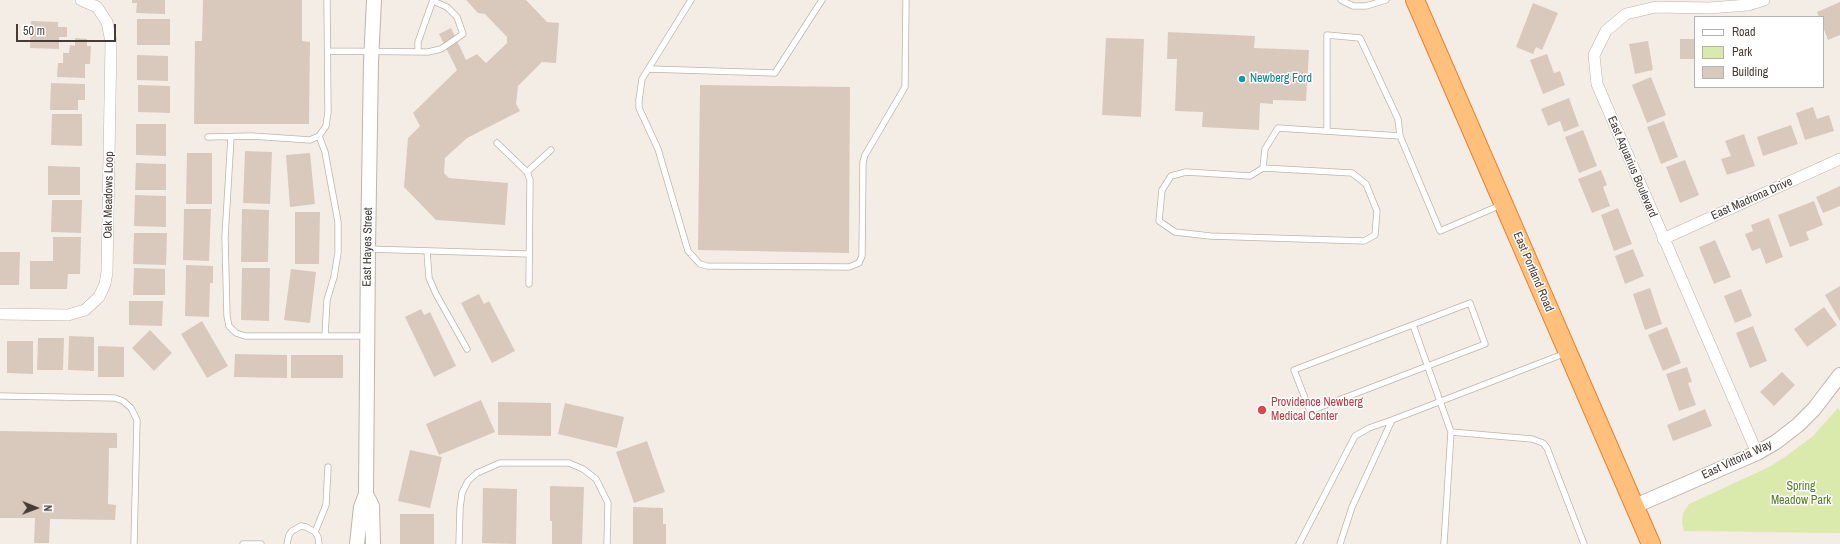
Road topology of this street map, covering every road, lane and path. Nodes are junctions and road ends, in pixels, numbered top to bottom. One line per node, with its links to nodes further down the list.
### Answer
1 (82, 0): 32 (street, Oak Meadows Loop)
2 (327, 0): 13 (lane)
3 (374, 0): 12 (street, East Hayes Street)
4 (433, 0): 14 (lane); 14 (lane)
5 (691, 0): 15 (lane)
6 (822, 0): 15 (lane)
7 (906, 0): 15 (lane)
8 (1341, 0): 9 (lane)
9 (1386, 0)
10 (1415, 0): 26 (highway, East Portland Road)
11 (1764, 0): 27 (street, East Aquarius Boulevard)
12 (372, 50): 13 (lane); 14 (lane); 28 (street, East Hayes Street)
13 (329, 51): 17 (lane)
14 (418, 52)
15 (649, 69)
16 (1327, 131): 18 (lane); 18 (lane); 24 (lane)
17 (319, 136): 20 (lane); 34 (lane)
18 (1400, 136): 26 (lane)
19 (208, 137): 20 (lane)
20 (231, 137): 34 (lane)
21 (497, 142): 25 (lane)
22 (551, 150): 25 (lane)
23 (1840, 159): 27 (street, East Madrona Drive)
24 (1263, 168): 24 (lane)
25 (527, 172): 30 (lane)
26 (1504, 204): 37 (highway, East Portland Road)
27 (1663, 238): 44 (street, East Aquarius Boulevard)
28 (368, 249): 29 (lane); 35 (street, East Hayes Street)
29 (427, 251): 30 (lane); 36 (lane)
30 (529, 254): 31 (lane)
31 (528, 284)
32 (0, 314)
33 (1413, 325): 38 (lane); 38 (lane); 38 (lane)
34 (325, 336): 35 (lane)
35 (366, 336): 46 (street, East Hayes Street)
36 (467, 349)
37 (1568, 352): 41 (lane); 47 (highway, East Portland Road)
38 (1428, 365): 41 (lane)
39 (1840, 375): 44 (street, East Vittoria Way)
40 (0, 396): 49 (lane)
41 (1442, 402): 42 (lane); 43 (lane)
42 (1392, 420): 58 (lane); 59 (lane)
43 (1451, 432): 60 (lane); 61 (lane)
44 (1757, 453): 47 (street, East Vittoria Way)
45 (328, 467): 48 (lane)
46 (366, 494): 54 (street, East Hayes Street); 55 (street, East Hayes Street)
47 (1634, 506): 62 (highway, East Portland Road)
48 (315, 532): 52 (lane); 53 (lane)
49 (134, 544)
50 (243, 544): 51 (lane)
51 (261, 544)
52 (287, 544)
53 (319, 544)
54 (357, 544)
55 (373, 544)
56 (459, 544): 57 (lane)
57 (607, 544)
58 (1299, 544)
59 (1340, 544)
60 (1444, 544)
61 (1584, 544)
62 (1651, 544)

